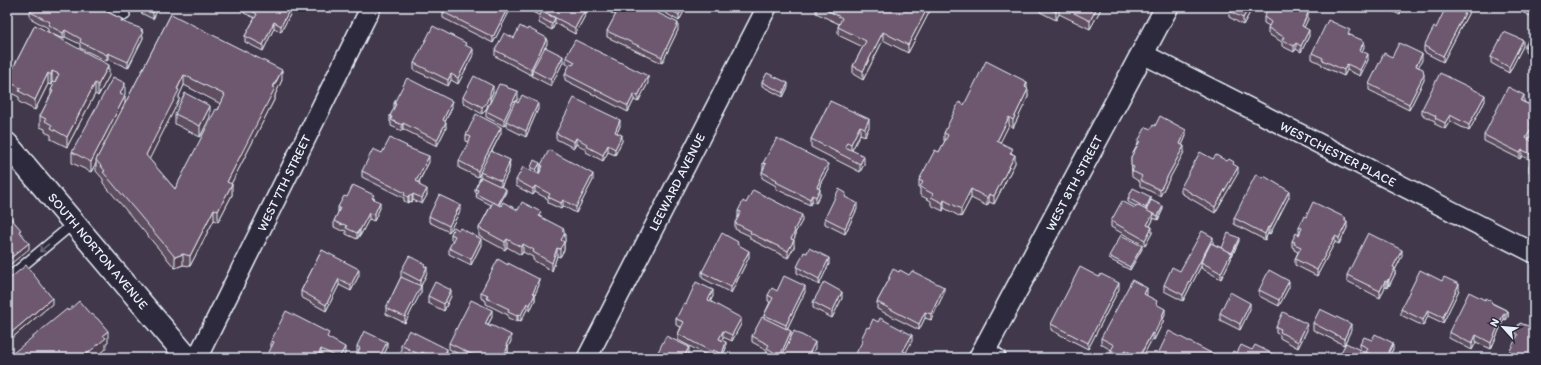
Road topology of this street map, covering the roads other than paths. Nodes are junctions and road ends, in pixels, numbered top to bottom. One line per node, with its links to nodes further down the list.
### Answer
1 (109, 7): 5 (lane)
2 (371, 7): 13 (street, WEST 7TH STREET)
3 (767, 7): 14 (street, LEEWARD AVENUE)
4 (1167, 7): 6 (main road, WEST 8TH STREET)
5 (126, 15)
6 (1143, 54): 9 (street, WESTCHESTER PLACE); 11 (main road, WEST 8TH STREET)
7 (7, 144): 8 (main road, SOUTH NORTON AVENUE)
8 (74, 223): 10 (lane, one-way to 10); 12 (main road, SOUTH NORTON AVENUE)
9 (1534, 253)
10 (7, 279)
11 (987, 356)
12 (188, 358)
13 (197, 358)
14 (587, 358)

